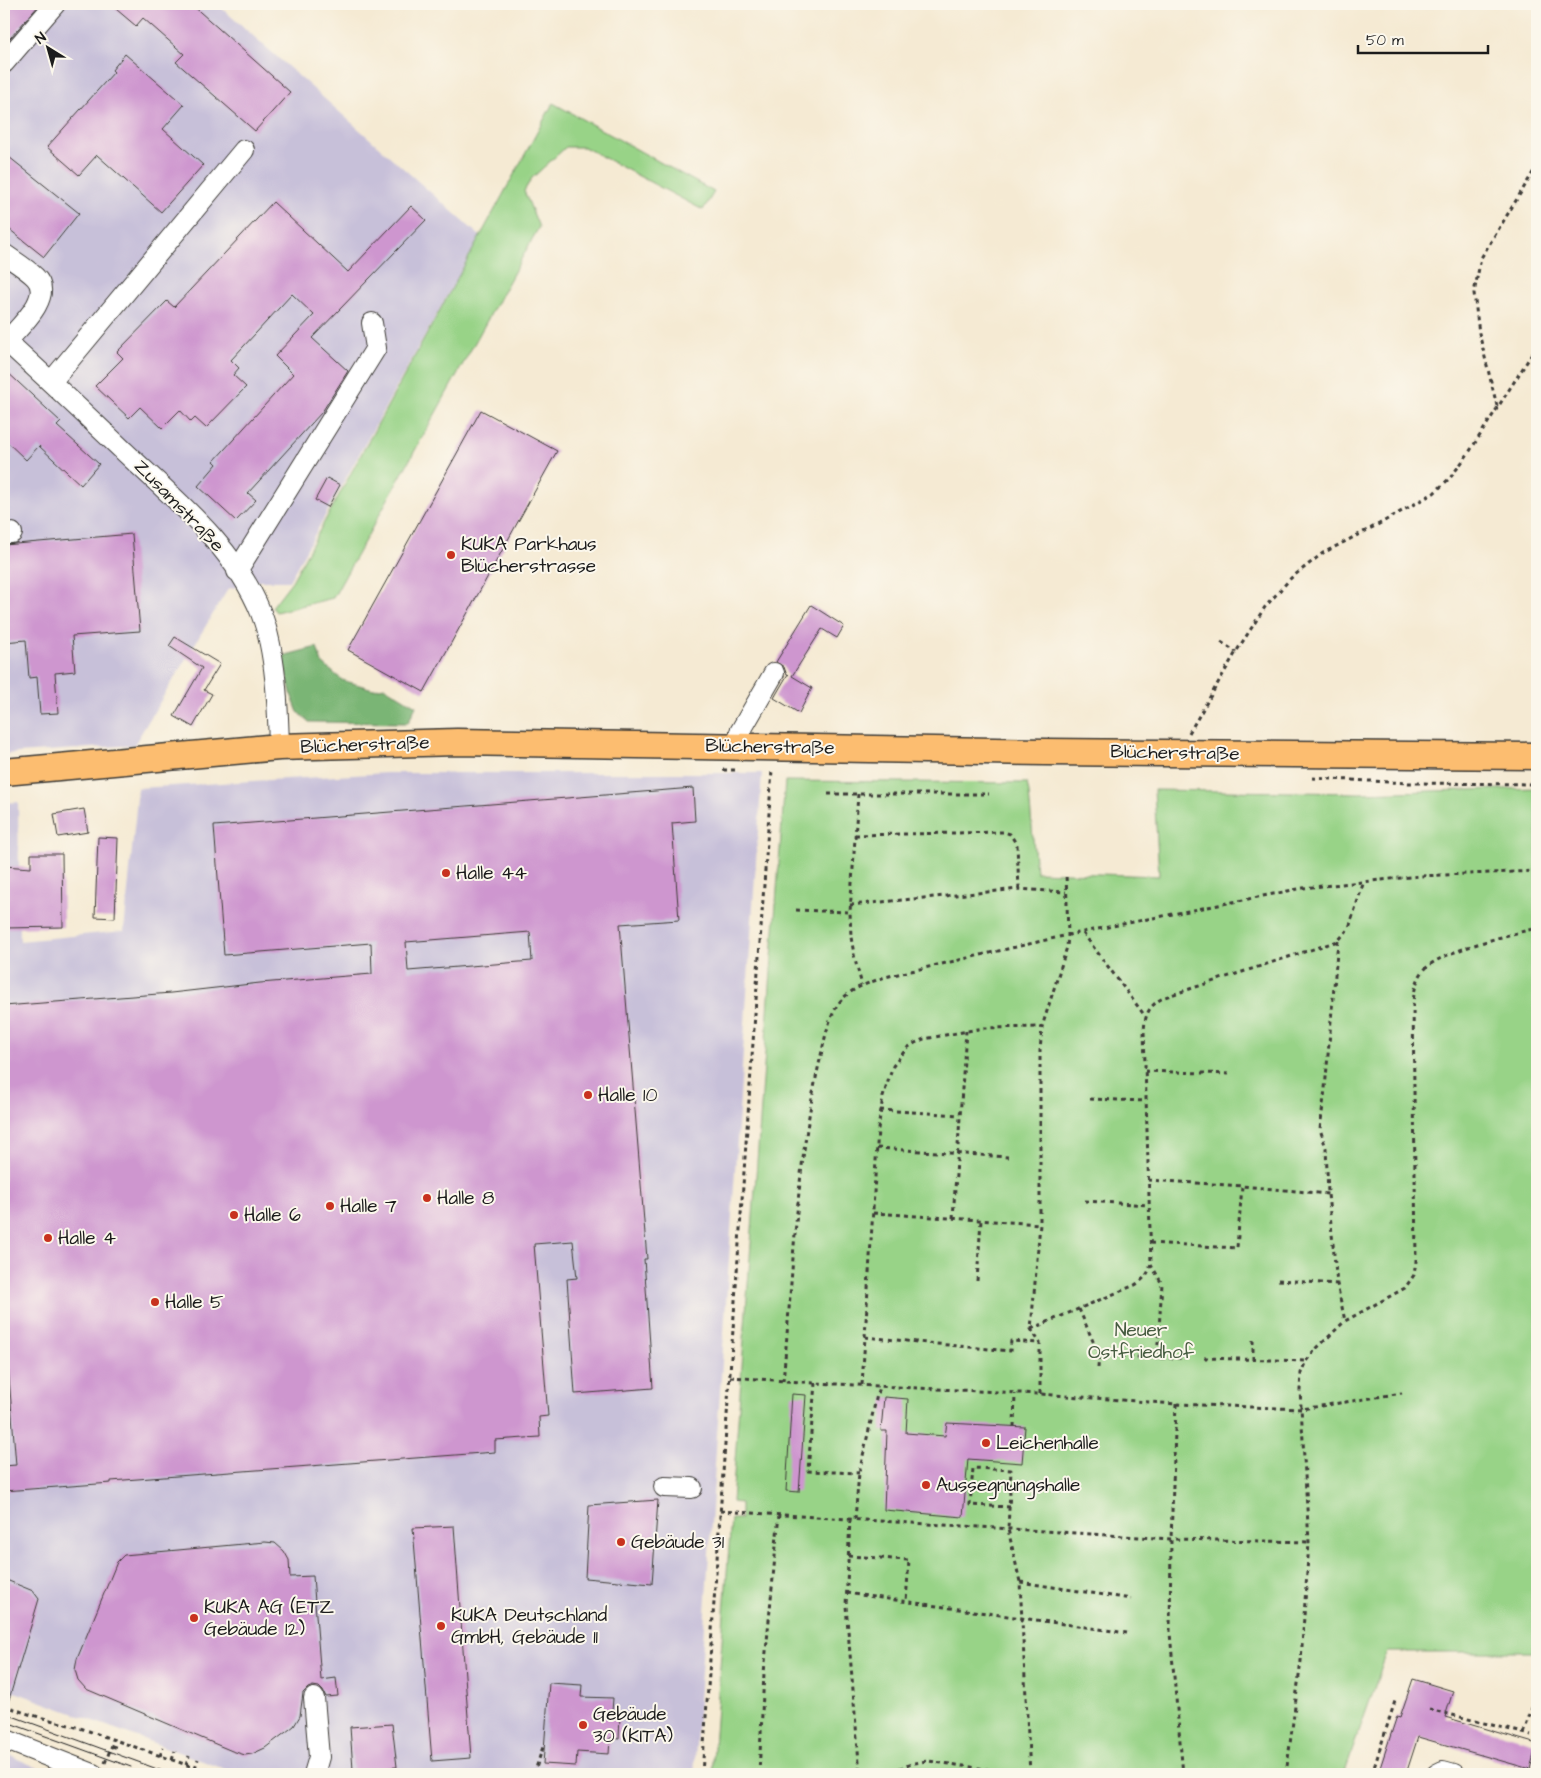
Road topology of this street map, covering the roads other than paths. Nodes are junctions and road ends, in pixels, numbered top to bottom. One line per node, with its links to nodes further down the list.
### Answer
1 (55, 4): 2 (street)
2 (4, 63)
3 (244, 150): 7 (street)
4 (4, 254): 6 (street)
5 (372, 323): 8 (street)
6 (5, 341): 7 (street, Zusamstraße)
7 (51, 382): 8 (street, Zusamstraße)
8 (237, 570): 11 (street, Zusamstraße)
9 (774, 673): 10 (street)
10 (739, 746): 11 (main road, Blücherstraße); 12 (main road, Blücherstraße)
11 (279, 748): 13 (main road, Blücherstraße)
12 (1537, 756)
13 (4, 772)
14 (664, 1487): 15 (street)
15 (692, 1488)
16 (314, 1698): 19 (street)
17 (4, 1739): 18 (street)
18 (102, 1771)
19 (314, 1774)
20 (1436, 1774): 21 (street)
21 (1454, 1774)

